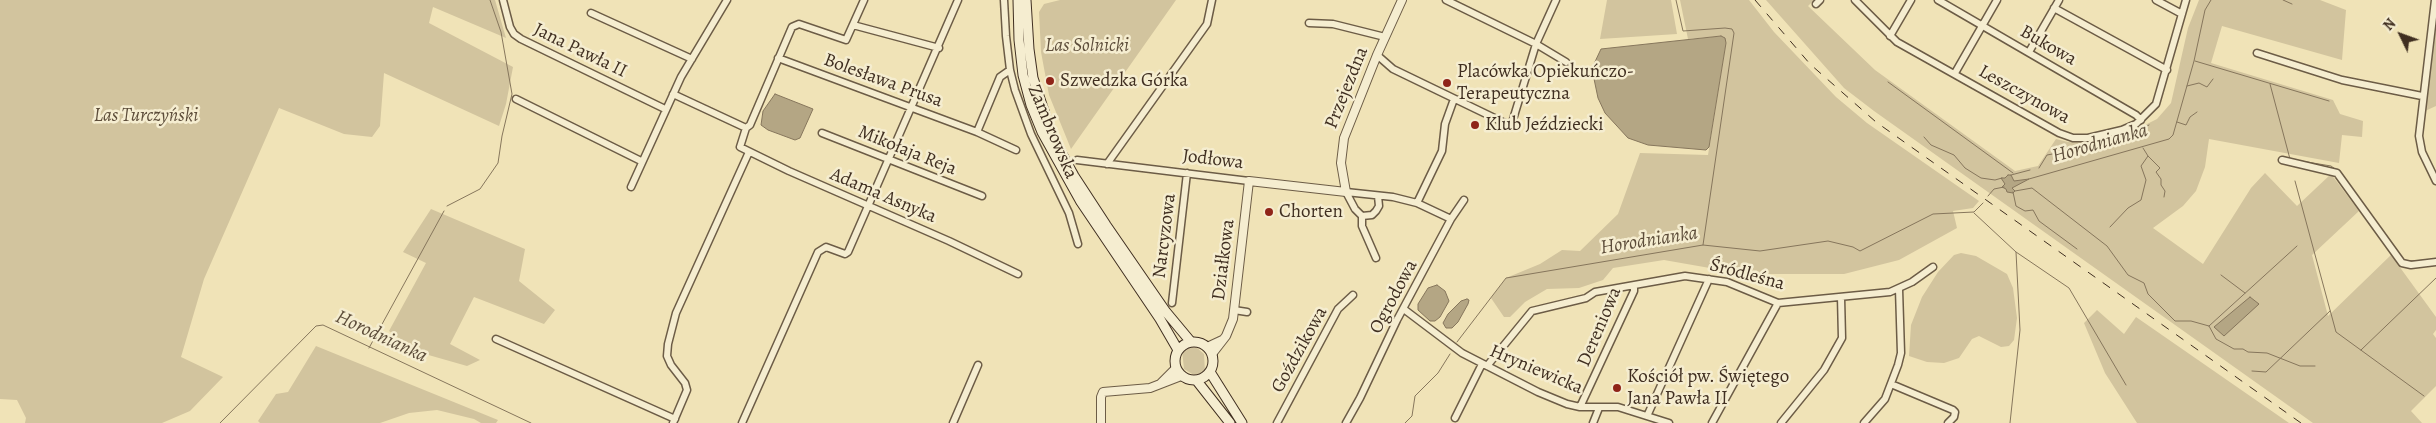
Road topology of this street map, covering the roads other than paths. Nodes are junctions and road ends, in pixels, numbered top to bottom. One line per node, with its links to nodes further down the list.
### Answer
1 (503, 0): 44 (street, Jana Pawła II)
2 (727, 0): 34 (street)
3 (864, 0): 24 (street)
4 (958, 0): 29 (street)
5 (1004, 0): 36 (street, Zambrowska)
6 (1018, 0): 54 (main road, Zambrowska)
7 (1026, 0): 54 (main road, Zambrowska)
8 (1212, 0): 56 (street)
9 (1402, 0): 27 (street, Przejezdna)
10 (1446, 0): 28 (street)
11 (1556, 0): 28 (street)
12 (1855, 0): 26 (street, Leszczynowa)
13 (1911, 0): 26 (street)
14 (1938, 0): 25 (street, Bukowa)
15 (1997, 0): 25 (street)
16 (2058, 0): 20 (street)
17 (2156, 0): 22 (street)
18 (2186, 0): 22 (street, Leszczynowa)
19 (2434, 0): 40 (street)
20 (2054, 8): 30 (street); 37 (street)
21 (591, 13): 34 (street)
22 (2182, 14): 37 (street, Leszczynowa)
23 (1309, 23): 27 (street)
24 (853, 25): 29 (street); 33 (street)
25 (1983, 26): 30 (street, Bukowa); 38 (street)
26 (1890, 36): 38 (street, Leszczynowa)
27 (1385, 37): 32 (street, Przejezdna)
28 (1536, 44): 35 (street); 42 (street)
29 (939, 48): 43 (street)
30 (2029, 52): 45 (street, Bukowa)
31 (2257, 53): 40 (street)
32 (1377, 55): 42 (street); 61 (street, Przejezdna)
33 (778, 58): 43 (street, Bolesława Prusa); 46 (street)
34 (692, 59): 39 (street)
35 (1566, 62)
36 (1010, 70): 47 (street); 69 (street, Zambrowska)
37 (2167, 70): 45 (street, Leszczynowa)
38 (1955, 74): 45 (street, Leszczynowa)
39 (673, 94): 44 (street); 46 (street)
40 (2422, 96): 59 (street)
41 (516, 99): 55 (street)
42 (1454, 99): 65 (street)
43 (912, 108): 47 (street, Bolesława Prusa); 51 (street)
44 (664, 112): 55 (street)
45 (2141, 120)
46 (746, 128): 50 (street, Adama Asnyka)
47 (977, 132): 49 (street, Bolesława Prusa)
48 (822, 133): 51 (street, Mikołaja Reja)
49 (1016, 150)
50 (749, 152): 66 (street, Adama Asnyka); 100 (street)
51 (889, 160): 62 (street, Mikołaja Reja); 66 (street)
52 (1077, 160): 56 (street, Jodłowa)
53 (2282, 160): 71 (street)
54 (1061, 161): 85 (main road); 86 (main road)
55 (641, 162): 60 (street)
56 (1107, 164): 57 (street, Jodłowa)
57 (1187, 173): 58 (street, Jodłowa); 79 (street, Narcyzowa)
58 (1249, 181): 61 (street, Jodłowa); 81 (street, Działkowa)
59 (2436, 181)
60 (631, 188)
61 (1346, 192): 63 (street, Jodłowa); 67 (street)
62 (982, 196)
63 (1378, 196): 65 (street, Jodłowa); 67 (street)
64 (1464, 200): 68 (street, Ogrodowa)
65 (1417, 203): 68 (street)
66 (868, 206): 73 (street, Adama Asnyka); 101 (street)
67 (1362, 216): 70 (street)
68 (1451, 219): 82 (street, Ogrodowa)
69 (1078, 244)
70 (1376, 258)
71 (2436, 262)
72 (1933, 267): 76 (street, Śródleśna)
73 (1018, 274)
74 (1709, 279): 75 (street, Śródleśna); 80 (street, Śródleśna); 98 (street)
75 (1634, 285): 89 (street, Śródleśna); 96 (street, Dereniowa)
76 (1899, 289): 78 (street, Śródleśna); 95 (street)
77 (1353, 295): 106 (street, Goździkowa)
78 (1841, 297): 80 (street, Śródleśna); 111 (street)
79 (1172, 303)
80 (1778, 303): 110 (street)
81 (1234, 310): 83 (street); 87 (street, Działkowa)
82 (1404, 310): 89 (street, Hryniewicka); 107 (street, Ogrodowa)
83 (1247, 312)
84 (496, 339): 100 (street)
85 (1191, 342): 86 (main road); 87 (main road)
86 (1178, 350): 90 (main road)
87 (1209, 350): 91 (main road)
88 (978, 365): 102 (street)
89 (1484, 365): 96 (street, Hryniewicka); 99 (street, Śródleśna)
90 (1176, 368): 92 (main road); 94 (street)
91 (1210, 372): 93 (main road); 105 (main road)
92 (1181, 376): 93 (main road); 94 (street)
93 (1197, 381): 104 (main road)
94 (1159, 384): 103 (street)
95 (1891, 384): 112 (street); 113 (street)
96 (1580, 407): 97 (street, Hryniewicka)
97 (1599, 408): 98 (street, Hryniewicka); 108 (street)
98 (1648, 414): 109 (street, Hryniewicka)
99 (1455, 418)
100 (674, 421)
101 (742, 423)
102 (954, 423)
103 (1101, 423)
104 (1230, 423)
105 (1242, 423)
106 (1277, 423)
107 (1346, 423)
108 (1593, 423)
109 (1669, 423)
110 (1712, 423)
111 (1781, 423)
112 (1864, 423)
113 (1948, 423)

